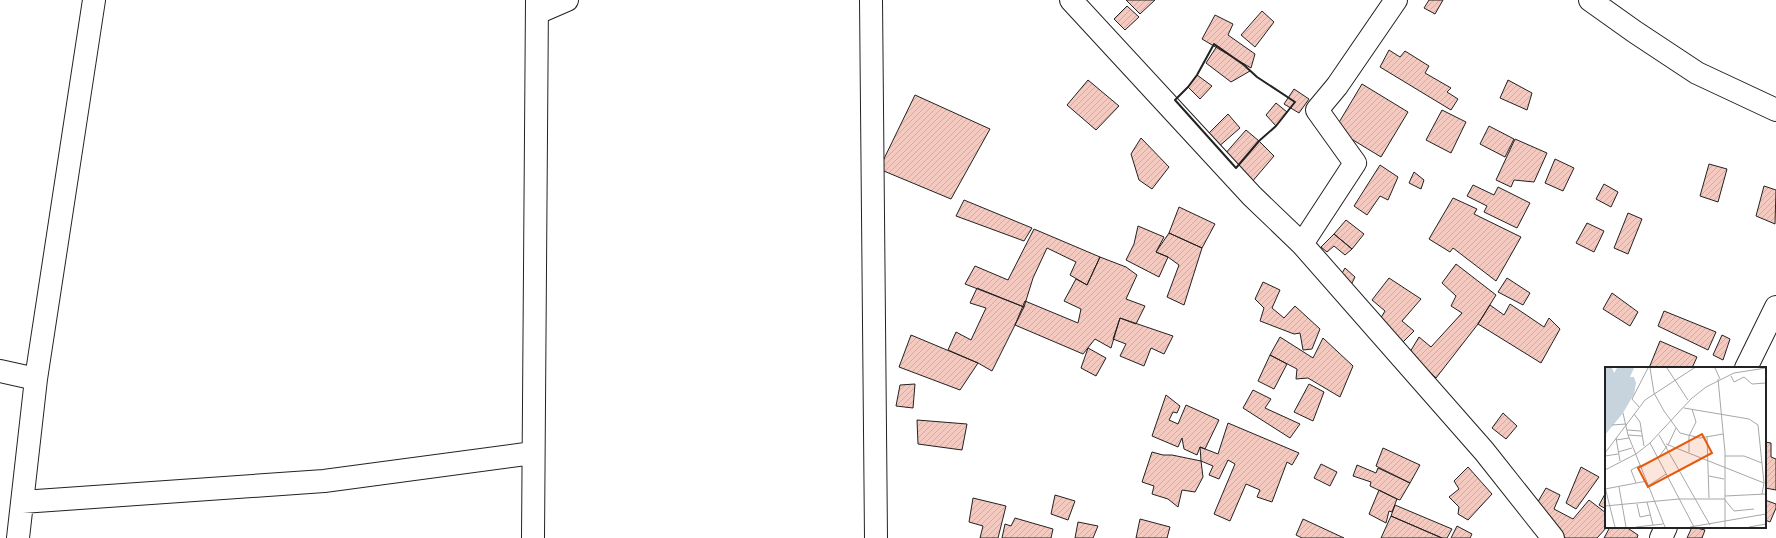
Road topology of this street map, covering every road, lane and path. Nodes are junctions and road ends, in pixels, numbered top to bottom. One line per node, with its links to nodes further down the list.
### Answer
1 (94, 0): 13 (street)
2 (567, 0): 7 (street)
3 (871, 0): 19 (street)
4 (1071, 0): 9 (street)
5 (1396, 0): 9 (street)
6 (1590, 0): 8 (street)
7 (537, 7): 14 (street)
8 (1776, 110)
9 (1302, 244): 20 (street)
10 (1776, 307): 11 (street)
11 (1746, 367)
12 (0, 371): 13 (street)
13 (36, 380): 15 (street)
14 (533, 453): 15 (street); 18 (street)
15 (22, 502): 17 (street)
16 (1666, 528): 21 (street)
17 (18, 538)
18 (533, 538)
19 (876, 538)
20 (1553, 538)
21 (1661, 538)

